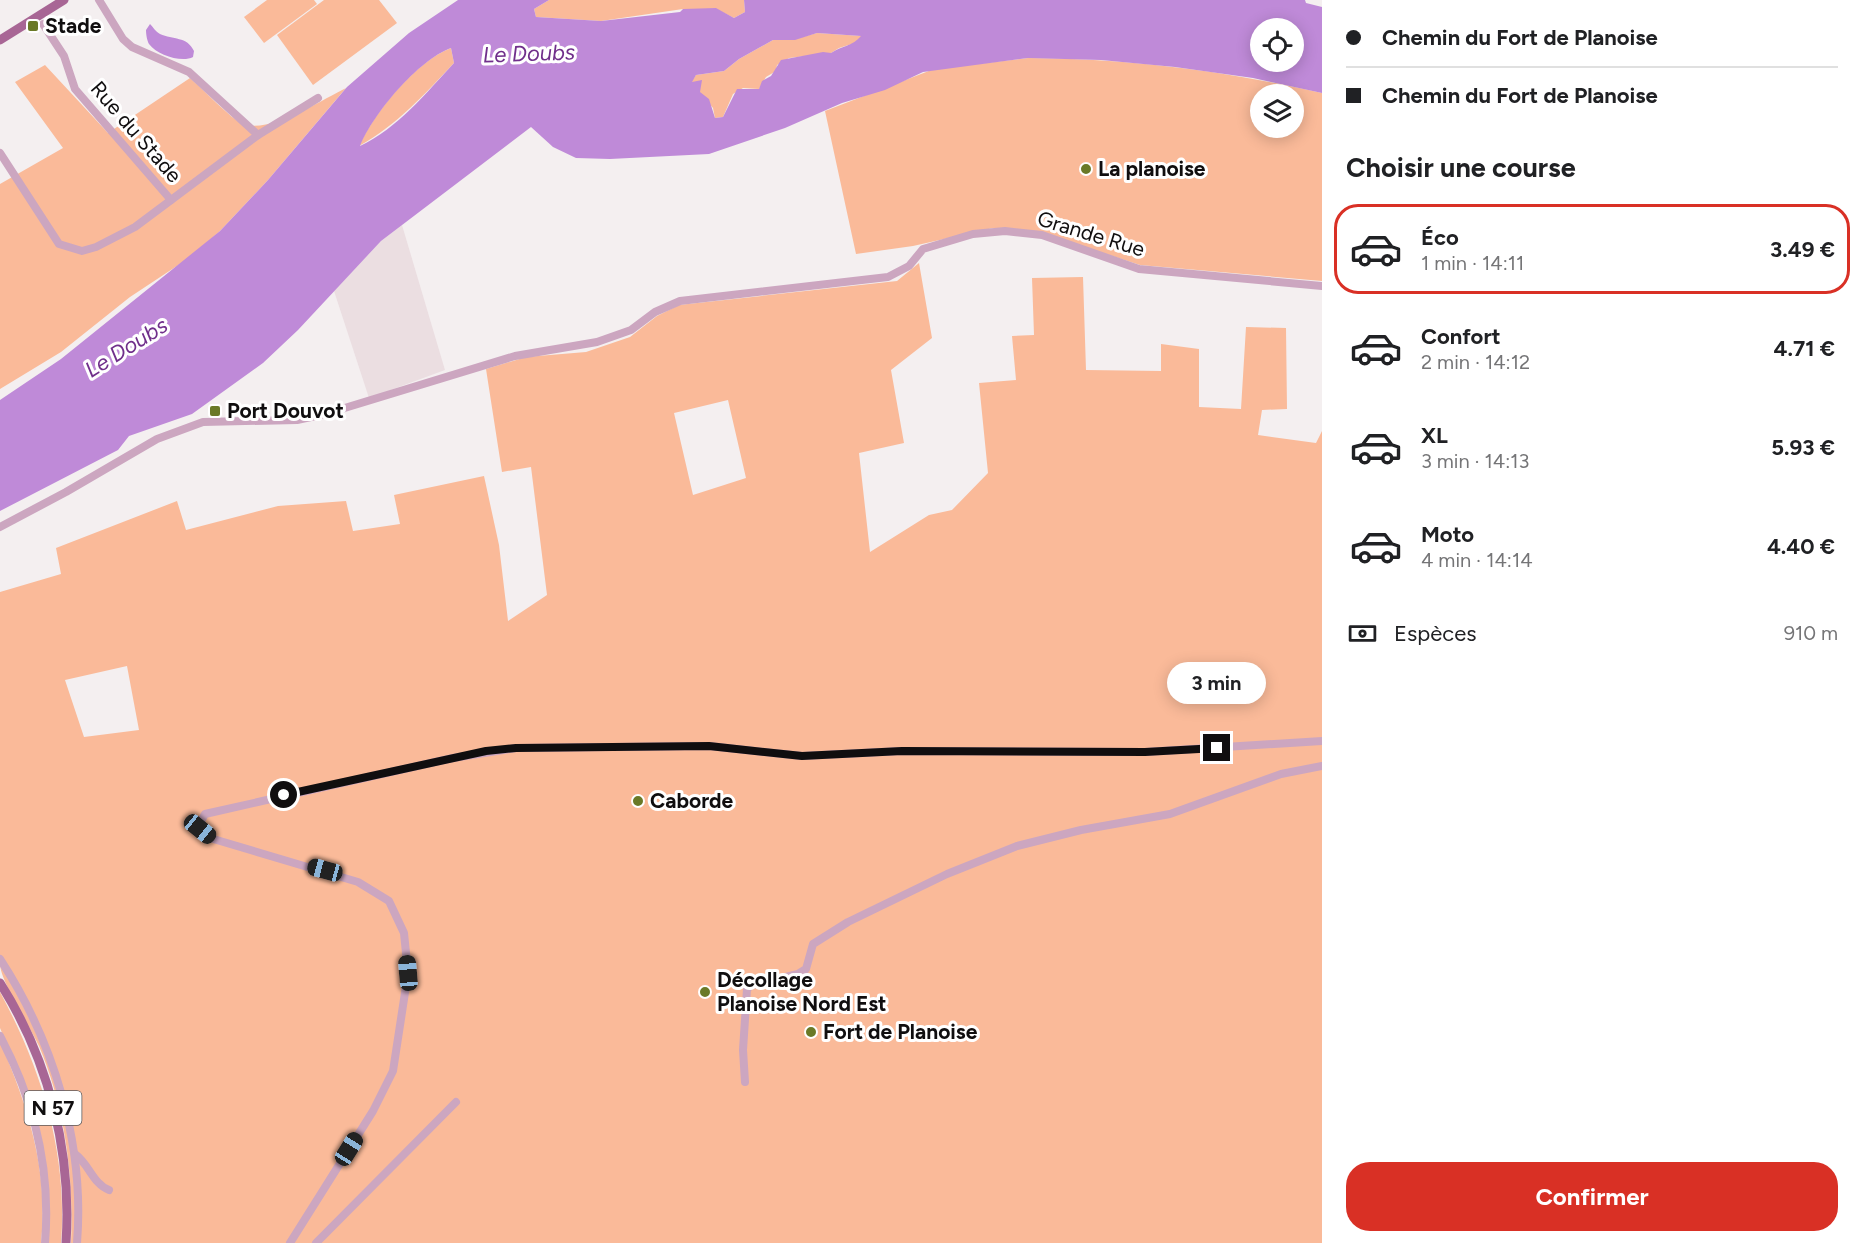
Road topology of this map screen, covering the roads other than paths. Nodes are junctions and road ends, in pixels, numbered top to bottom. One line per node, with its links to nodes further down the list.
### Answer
1 (64, 0): 4 (main road)
2 (99, 0): 6 (street)
3 (44, 24): 8 (street, Rue du Stade)
4 (0, 40)
5 (318, 98): 6 (street, Rue du Stade)
6 (258, 135): 8 (street, Rue du Stade)
7 (0, 153): 8 (street, Rue du Stade)
8 (171, 200)
9 (1322, 286): 10 (street, Grande Rue)
10 (0, 526)
11 (1322, 741): 23 (street)
12 (1322, 766): 16 (street)
13 (0, 959): 18 (street)
14 (0, 983): 21 (main road, N 57)
15 (0, 1036): 20 (street)
16 (745, 1082)
17 (456, 1102): 24 (street)
18 (75, 1154): 19 (street); 22 (street)
19 (110, 1190)
20 (45, 1243)
21 (66, 1243)
22 (77, 1243)
23 (290, 1243)
24 (316, 1243)

